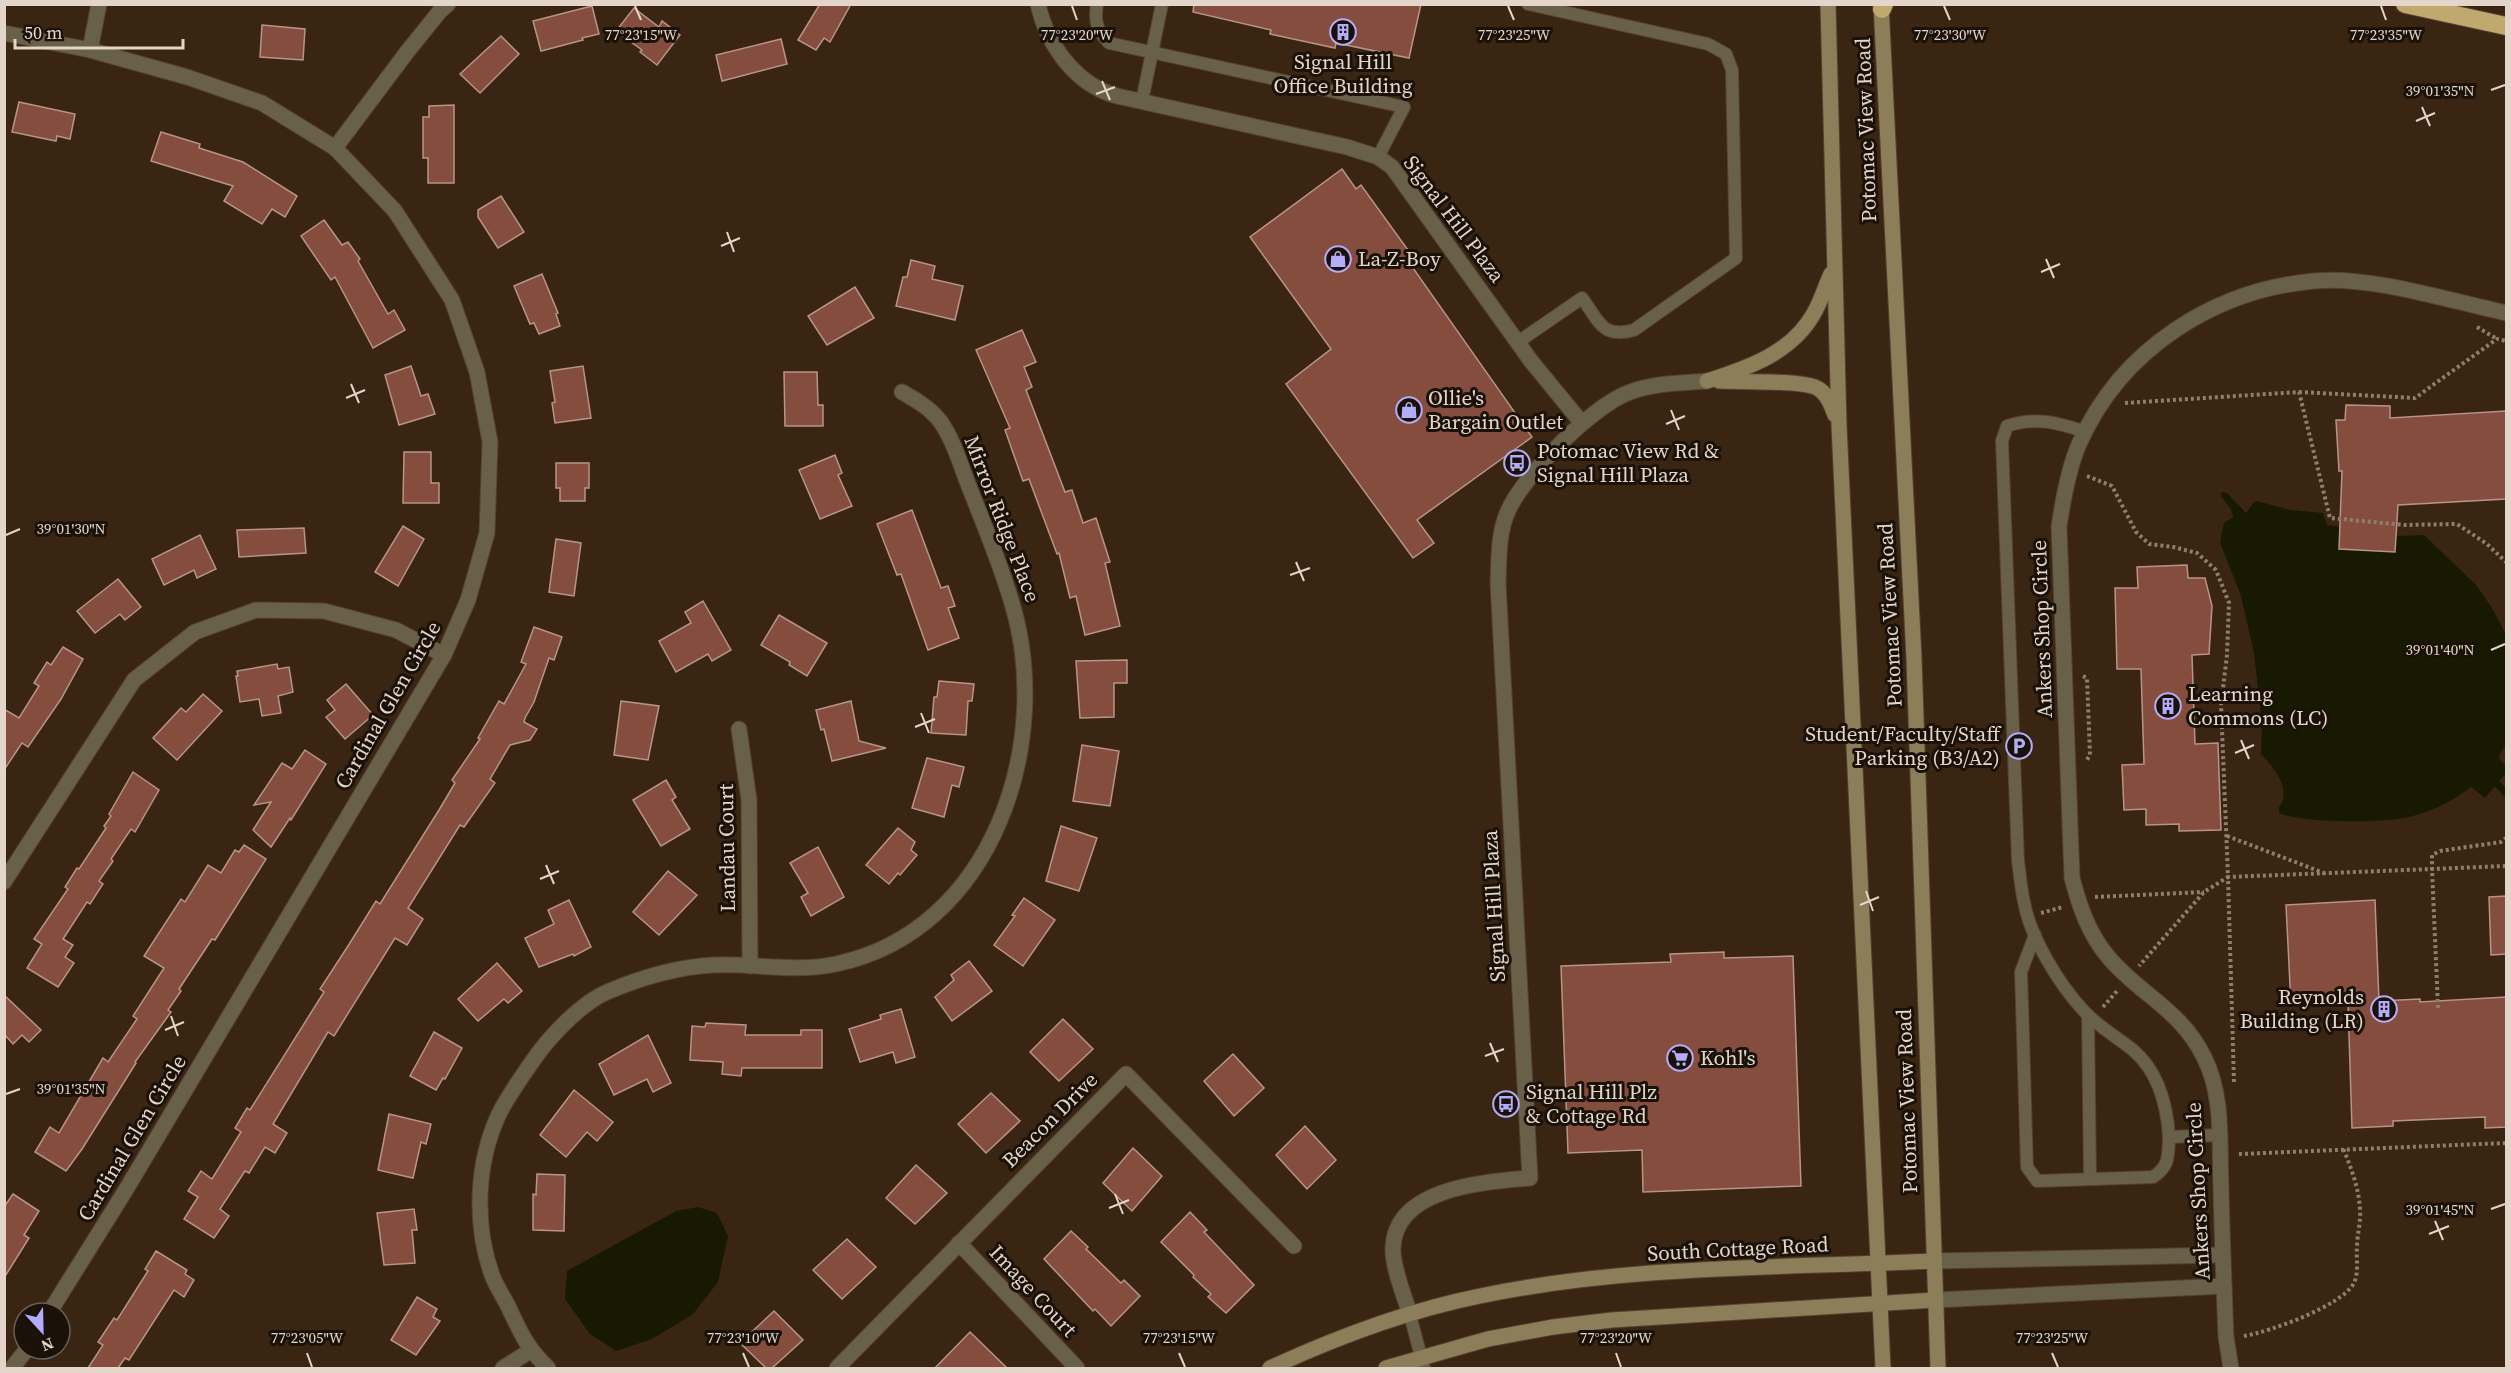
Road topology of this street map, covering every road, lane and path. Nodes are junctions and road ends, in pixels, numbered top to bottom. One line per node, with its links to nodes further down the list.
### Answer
1 (99, 4): 12 (street)
2 (448, 4): 15 (street)
3 (1038, 4): 14 (street, Signal Hill Plaza)
4 (1097, 4): 13 (lane)
5 (1162, 4): 13 (lane)
6 (1528, 4): 22 (lane)
7 (1828, 4): 17 (main road, Potomac View Road)
8 (2405, 4): 10 (highway)
9 (1882, 6): 73 (main road, Potomac View Road)
10 (2506, 26)
11 (4, 33): 12 (street, Cardinal Glen Circle)
12 (90, 51): 15 (street, Cardinal Glen Circle)
13 (1153, 52): 14 (lane); 16 (lane)
14 (1142, 101): 16 (street, Signal Hill Plaza)
15 (335, 148): 34 (street, Cardinal Glen Circle)
16 (1378, 157): 22 (street, Signal Hill Plaza)
17 (1833, 269): 23 (main road); 28 (main road, Potomac View Road)
18 (2506, 313): 29 (street, Ankers Shop Circle)
19 (2472, 324): 20 (path)
20 (2497, 339): 21 (path); 25 (path)
21 (2506, 340)
22 (1518, 342): 27 (street, Signal Hill Plaza)
23 (1707, 381): 27 (street, Signal Hill Plaza); 28 (main road)
24 (902, 392): 54 (street, Mirror Ridge Place)
25 (2300, 392): 26 (path); 33 (path)
26 (2128, 394)
27 (1581, 422): 79 (street, Signal Hill Plaza)
28 (1839, 425): 74 (main road, Potomac View Road)
29 (2086, 432): 52 (lane); 64 (street, Ankers Shop Circle)
30 (2090, 466): 31 (path)
31 (2086, 476): 32 (path); 38 (path)
32 (2083, 487)
33 (2506, 562)
34 (444, 655): 44 (street); 77 (street, Cardinal Glen Circle)
35 (2078, 672): 37 (path)
36 (739, 729): 54 (street, Landau Court)
37 (2082, 765)
38 (2226, 836): 42 (path); 43 (path)
39 (2506, 837): 41 (path)
40 (2506, 866): 41 (path)
41 (2432, 869): 42 (path); 59 (path)
42 (2328, 874): 43 (path)
43 (2228, 878): 46 (path); 62 (path)
44 (4, 882)
45 (2093, 886): 47 (path)
46 (2204, 892): 47 (path); 55 (path)
47 (2095, 897): 48 (path); 50 (path)
48 (2088, 898)
49 (2057, 908): 51 (path)
50 (2100, 908)
51 (2040, 914)
52 (2035, 936): 60 (lane); 69 (lane)
53 (2131, 957): 55 (path)
54 (750, 966): 81 (street, Mirror Ridge Place)
55 (2138, 967): 56 (path)
56 (2147, 972)
57 (2120, 987): 58 (path)
58 (2102, 1008)
59 (2438, 1008)
60 (2088, 1015): 65 (lane); 69 (lane)
61 (2228, 1058): 62 (path)
62 (2234, 1067): 63 (path)
63 (2235, 1089)
64 (2219, 1135): 65 (lane); 72 (street, Ankers Shop Circle)
65 (2169, 1137): 69 (lane)
66 (2237, 1143): 68 (path)
67 (2506, 1143): 68 (path)
68 (2343, 1148): 80 (path)
69 (2090, 1179)
70 (959, 1243): 71 (street, Beacon Drive); 85 (street, Beacon Drive); 86 (street, Image Court)
71 (1294, 1246)
72 (2222, 1255): 73 (street, South Cottage Road); 75 (street, Ankers Shop Circle)
73 (1933, 1261): 74 (main road, South Cottage Road); 76 (main road, Potomac View Road)
74 (1878, 1264): 78 (main road, Potomac View Road); 79 (main road, South Cottage Road)
75 (2224, 1286): 76 (street); 91 (street, Ankers Shop Circle)
76 (1935, 1300): 78 (main road); 90 (main road, Potomac View Road)
77 (57, 1301)
78 (1880, 1303): 82 (main road); 89 (main road, Potomac View Road)
79 (1410, 1315): 82 (lane); 87 (main road, South Cottage Road)
80 (2237, 1336)
81 (530, 1351): 83 (street); 84 (street, Mirror Ridge Place)
82 (1422, 1363): 88 (main road)
83 (503, 1368)
84 (548, 1368)
85 (837, 1368)
86 (1077, 1368)
87 (1270, 1368)
88 (1386, 1368)
89 (1883, 1368)
90 (1938, 1368)
91 (2231, 1368)

